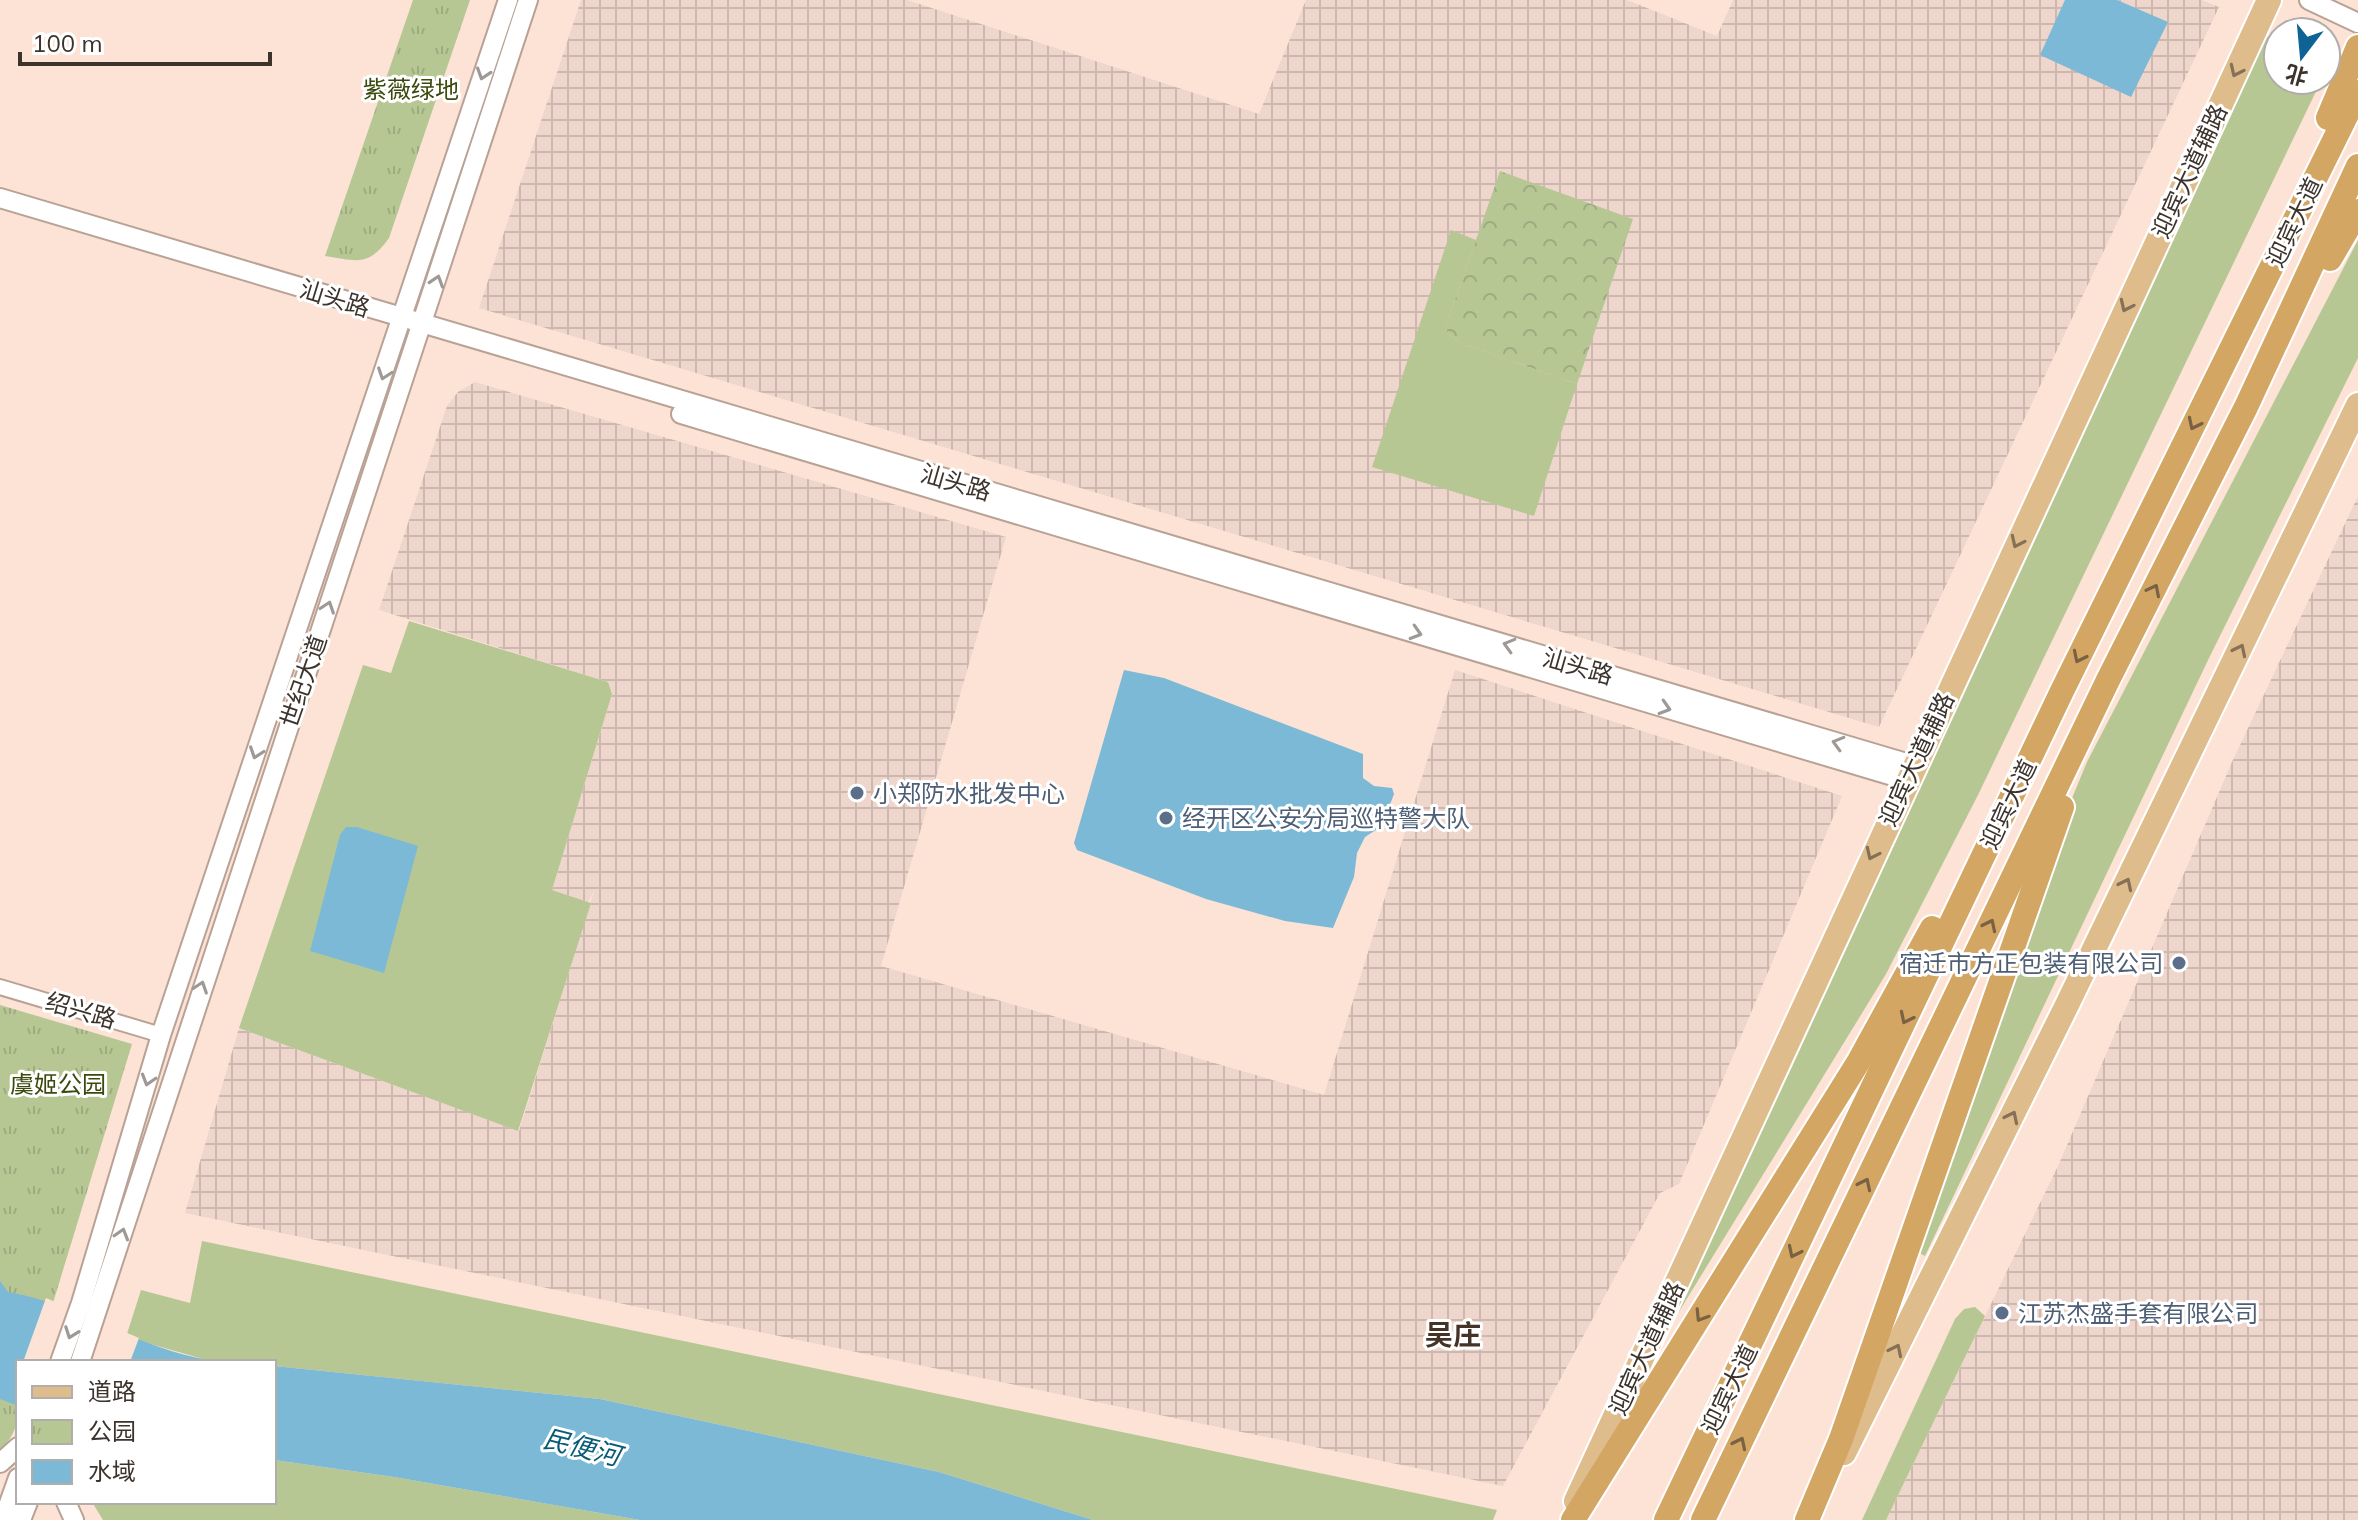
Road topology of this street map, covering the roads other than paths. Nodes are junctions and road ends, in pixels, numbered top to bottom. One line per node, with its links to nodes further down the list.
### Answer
1 (508, 0): 12 (street, 世纪大道, one-way to 12)
2 (528, 0): 13 (street, 世纪大道, one-way to 2)
3 (2269, 0): 18 (main road, 迎宾大道辅路, one-way to 18)
4 (2309, 0): 5 (street)
5 (2358, 23)
6 (2358, 47): 7 (highway, 迎宾大道)
7 (2349, 98): 17 (highway, 迎宾大道, one-way to 17)
8 (2358, 166): 15 (highway, 迎宾大道)
9 (0, 198): 12 (street, 汕头路)
10 (0, 210): 12 (street, 汕头路)
11 (2358, 211): 15 (highway)
12 (401, 324): 13 (street, 汕头路); 20 (street, 世纪大道, one-way to 20)
13 (421, 330): 18 (street, 汕头路); 21 (street, 世纪大道, one-way to 13)
14 (2358, 405): 32 (main road, one-way to 14)
15 (2246, 407): 16 (highway, 迎宾大道, one-way to 15)
16 (2108, 680): 28 (highway, 迎宾大道, one-way to 16); 32 (highway)
17 (2062, 691): 27 (highway, 迎宾大道, one-way to 27); 31 (highway, one-way to 31)
18 (1910, 772): 30 (main road, 迎宾大道辅路, one-way to 30)
19 (0, 987): 20 (street, 绍兴路)
20 (161, 1035): 21 (street, 世纪大道, one-way to 21)
21 (90, 1306): 22 (street, 世纪大道, one-way to 22); 23 (street, 世纪大道)
22 (61, 1360)
23 (80, 1360)
24 (16, 1449): 25 (street)
25 (0, 1463)
26 (16, 1484): 29 (street)
27 (1671, 1510)
28 (1705, 1517)
29 (3, 1520)
30 (1567, 1520)
31 (1573, 1520)
32 (1809, 1520)

